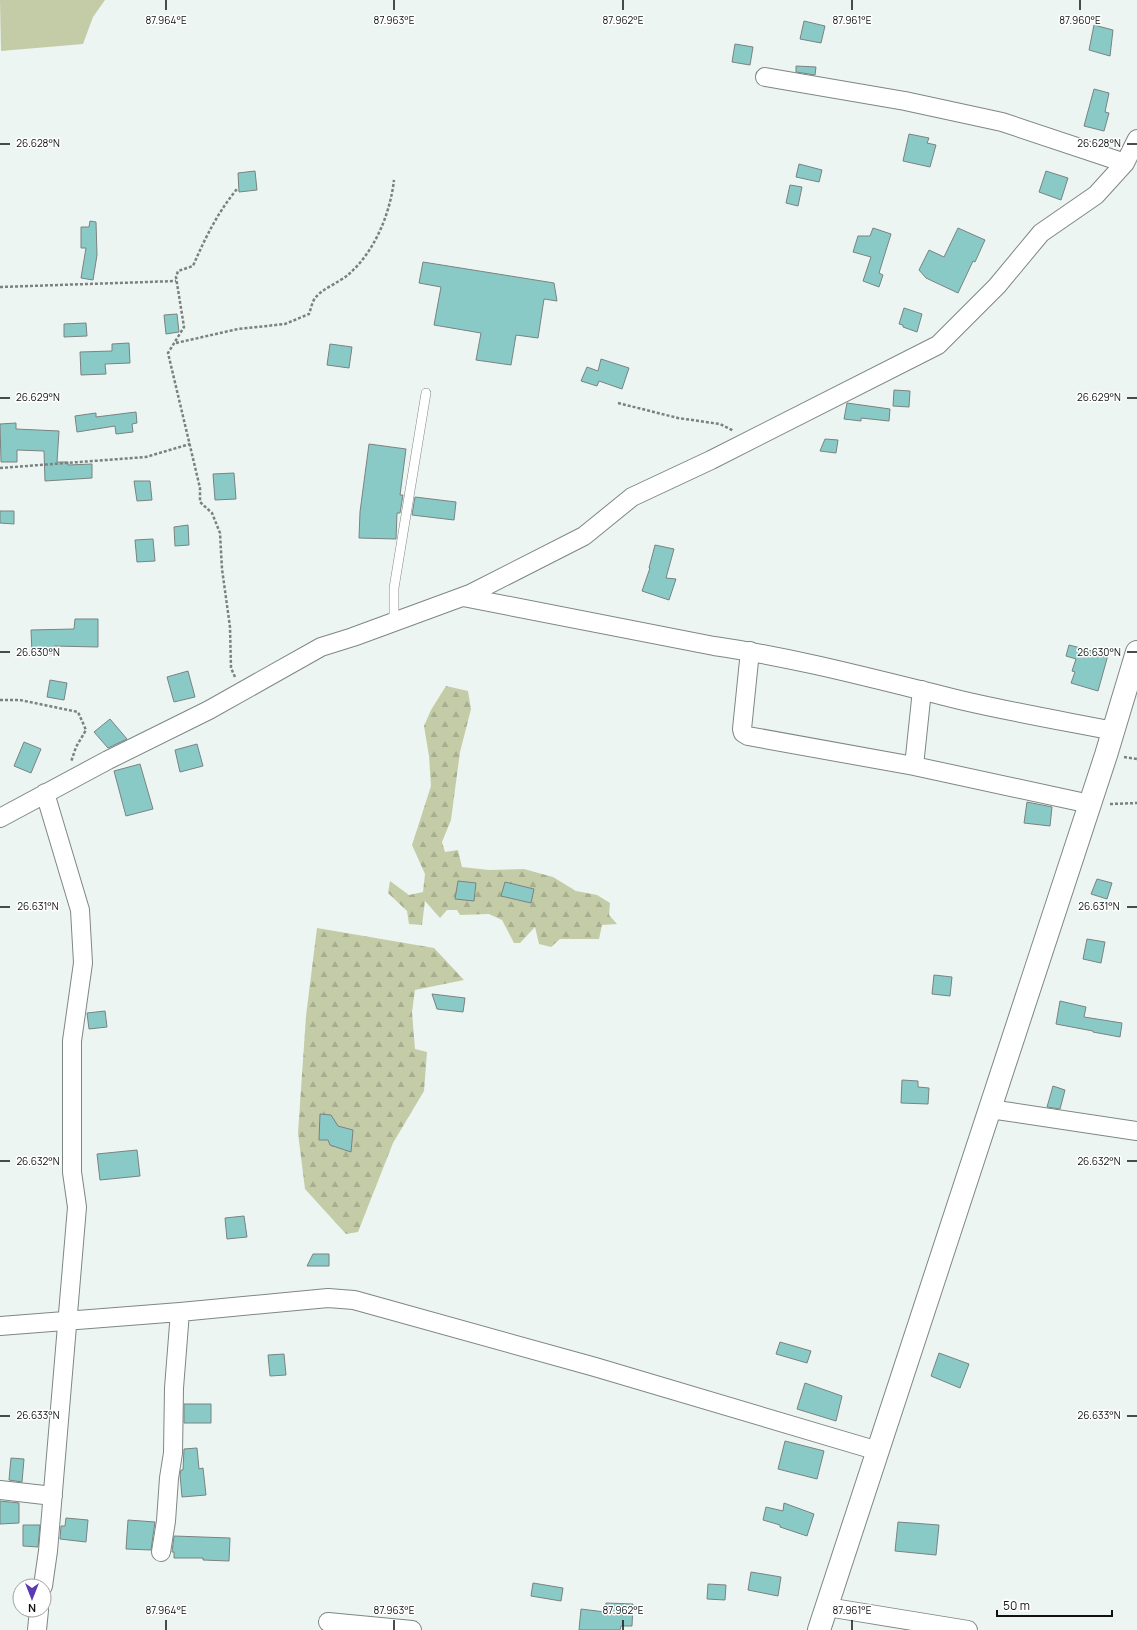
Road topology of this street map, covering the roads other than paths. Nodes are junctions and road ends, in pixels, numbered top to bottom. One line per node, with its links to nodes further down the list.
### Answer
1 (765, 77): 3 (street)
2 (1137, 139): 3 (street)
3 (1125, 163): 5 (street)
4 (426, 393): 6 (lane)
5 (462, 597): 6 (street); 7 (street)
6 (394, 622): 12 (street)
7 (750, 651): 9 (street); 11 (street)
8 (1137, 652): 10 (street)
9 (922, 690): 10 (street); 11 (street)
10 (1114, 731): 13 (street)
11 (914, 766): 13 (street)
12 (46, 793): 14 (street); 18 (street)
13 (1090, 804): 15 (street)
14 (0, 818)
15 (990, 1109): 16 (street); 20 (street)
16 (1137, 1131)
17 (180, 1312): 18 (street); 20 (street); 23 (street)
18 (67, 1321): 19 (street); 22 (street)
19 (0, 1326)
20 (878, 1451): 25 (street)
21 (0, 1490): 22 (street)
22 (53, 1496): 24 (street)
23 (161, 1552)
24 (44, 1578)
25 (827, 1607): 30 (street); 31 (street)
26 (38, 1618): 28 (street)
27 (328, 1622): 29 (street)
28 (37, 1630)
29 (412, 1630)
30 (819, 1630)
31 (968, 1630)

